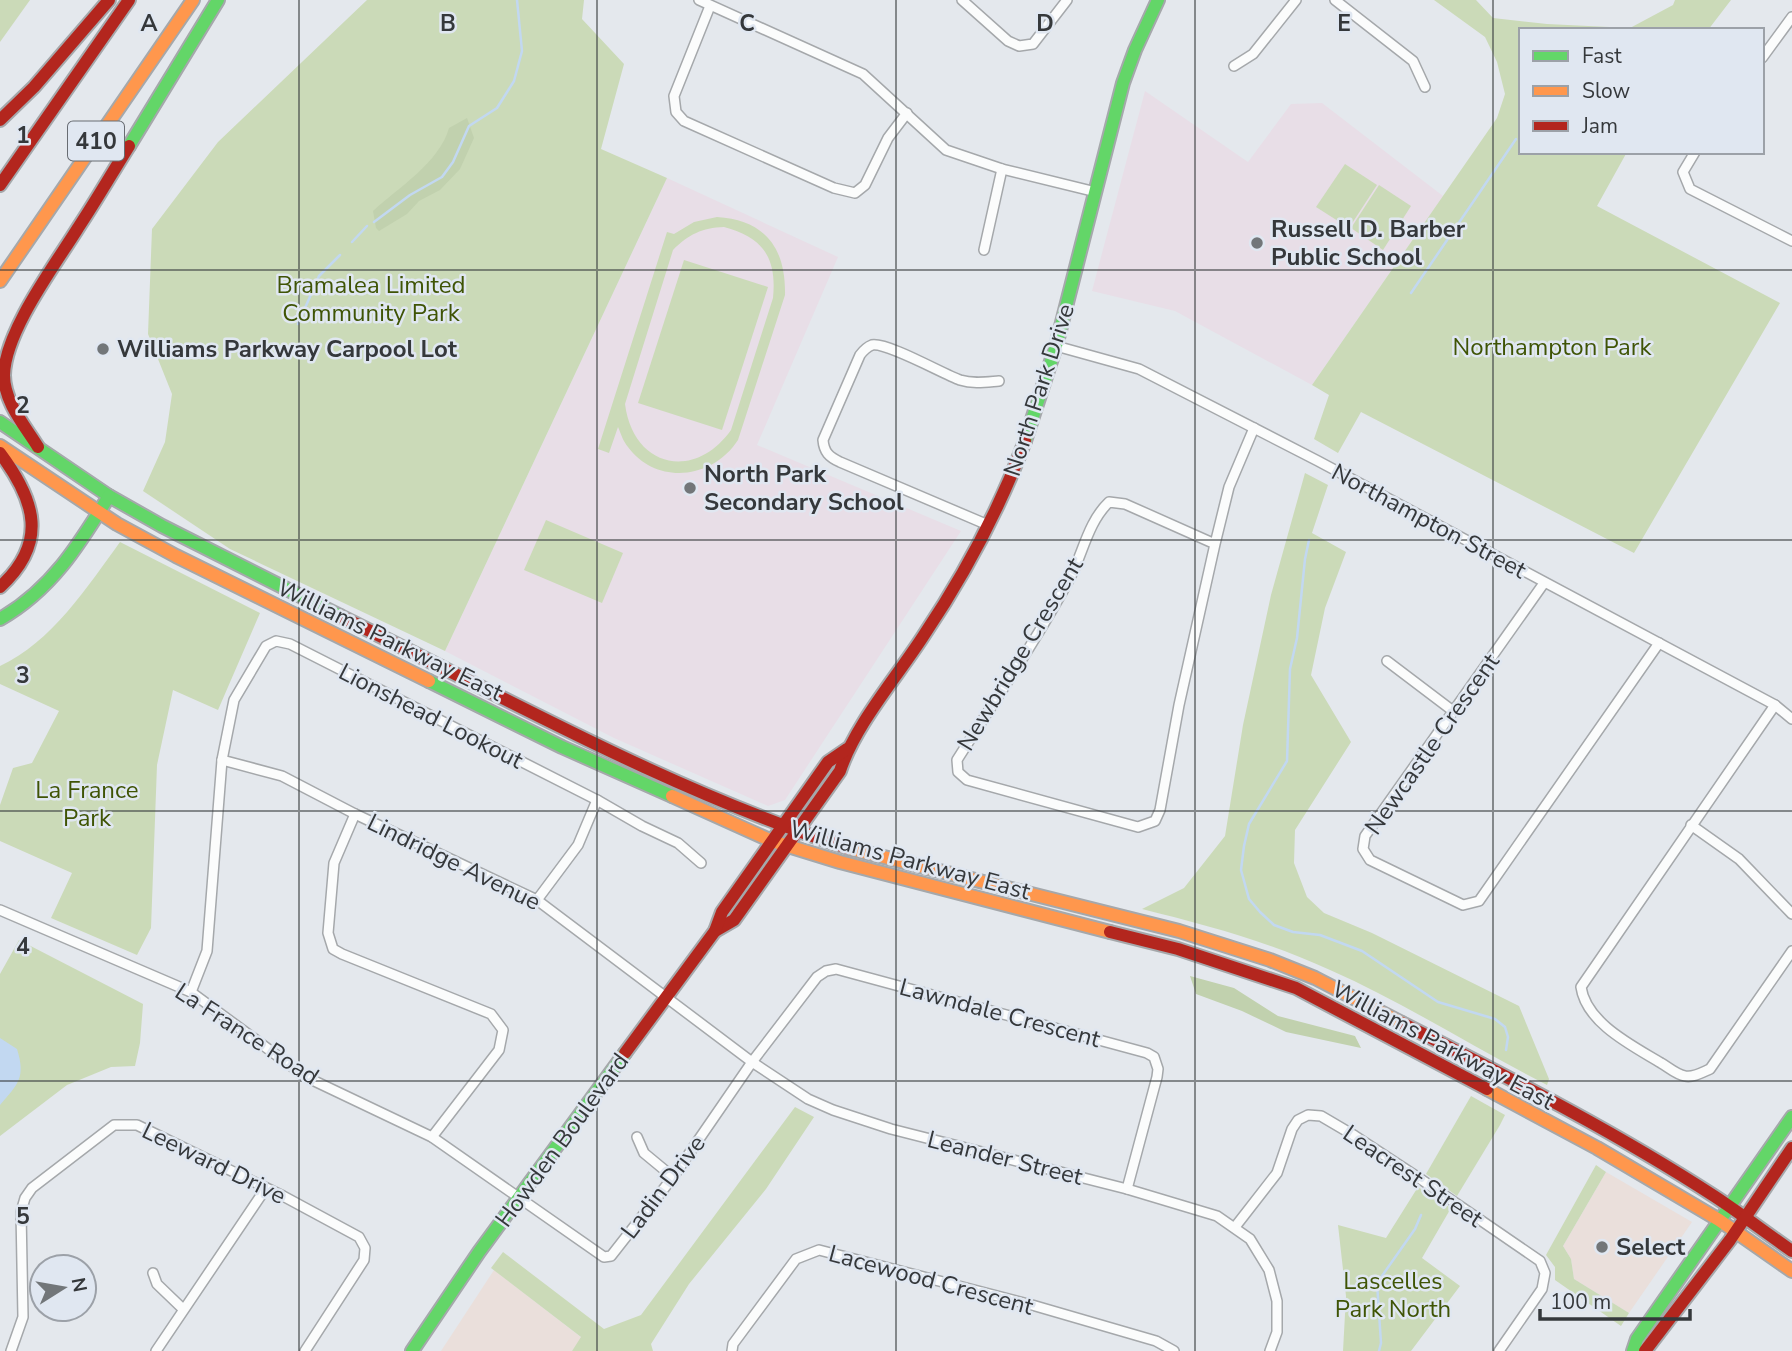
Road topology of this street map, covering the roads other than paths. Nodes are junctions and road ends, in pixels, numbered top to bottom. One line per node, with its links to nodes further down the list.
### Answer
1 (109, 0): 17 (main road)
2 (129, 0): 20 (main road, 410)
3 (193, 0): 24 (main road, 410)
4 (218, 0): 30 (main road)
5 (699, 0): 11 (street)
6 (962, 0): 7 (street)
7 (1067, 0)
8 (1158, 0): 21 (main road, North Park Drive)
9 (1296, 0): 14 (street)
10 (1335, 0): 15 (street)
11 (710, 6): 16 (street); 16 (street)
12 (1792, 17): 13 (street)
13 (1764, 55)
14 (1234, 66)
15 (1425, 88)
16 (907, 113): 19 (street)
17 (0, 120)
18 (1694, 154): 22 (street)
19 (1002, 169): 21 (street); 23 (street)
20 (0, 185)
21 (1096, 192): 25 (main road, North Park Drive)
22 (1791, 238)
23 (984, 250)
24 (0, 281)
25 (1056, 346): 28 (street, Northampton Street); 34 (main road, North Park Drive)
26 (999, 381): 34 (street)
27 (0, 422): 30 (main road, Williams Parkway East)
28 (1254, 428): 35 (street, Newbridge Crescent); 36 (street, Northampton Street)
29 (0, 446): 33 (main road, Williams Parkway East)
30 (38, 447): 32 (main road, Williams Parkway East)
31 (0, 453): 37 (main road)
32 (109, 496): 33 (main road); 49 (main road, Williams Parkway East)
33 (99, 512): 38 (main road); 51 (main road, Williams Parkway East)
34 (988, 526): 44 (main road, North Park Drive)
35 (1215, 544): 35 (street, Newbridge Crescent)
36 (1544, 583): 39 (street, Northampton Street); 42 (street, Newcastle Crescent)
37 (0, 587)
38 (0, 619)
39 (1659, 643): 41 (street, Northampton Street); 42 (street, Newcastle Crescent)
40 (1387, 661): 42 (street)
41 (1775, 705): 43 (street, Northampton Street); 48 (street)
42 (1453, 711)
43 (1792, 719)
44 (847, 749): 49 (main road, North Park Drive); 50 (main road, North Park Drive)
45 (222, 760): 46 (street, Lionshead Lookout); 47 (street, Lindridge Avenue); 59 (street)
46 (597, 800): 53 (street, Lionshead Lookout); 54 (street)
47 (355, 814): 54 (street, Lindridge Avenue); 63 (street)
48 (1692, 825): 56 (street); 58 (street)
49 (783, 826): 50 (main road, Williams Parkway East); 51 (main road, Howden Boulevard)
50 (797, 832): 52 (main road, Howden Boulevard); 70 (main road, Williams Parkway East)
51 (772, 841): 52 (main road, Williams Parkway East); 57 (main road, Howden Boulevard)
52 (787, 846): 57 (main road, Howden Boulevard); 72 (main road, Williams Parkway East)
53 (701, 863)
54 (537, 900): 60 (street, Lindridge Avenue)
55 (0, 910): 59 (street, La France Road)
56 (1792, 914)
57 (716, 931): 60 (main road, Howden Boulevard)
58 (1792, 951)
59 (191, 992): 63 (street, La France Road)
60 (668, 997): 61 (street, Leander Street); 69 (main road, Howden Boulevard)
61 (752, 1062): 66 (street, Ladin Drive); 68 (street, Leander Street); 68 (street, Lawndale Crescent)
62 (1792, 1117): 70 (main road)
63 (432, 1137): 69 (street, La France Road)
64 (637, 1137): 66 (street)
65 (1792, 1148): 71 (main road)
66 (673, 1177): 69 (street, Ladin Drive)
67 (266, 1188): 78 (street); 79 (street, Leeward Drive); 81 (street, Leeward Drive)
68 (1127, 1189): 73 (street, Leander Street)
69 (520, 1198): 82 (main road, Howden Boulevard)
70 (1729, 1206): 71 (main road, Williams Parkway East); 72 (main road)
71 (1744, 1219): 74 (main road); 75 (main road, Williams Parkway East)
72 (1719, 1220): 74 (main road, Williams Parkway East); 87 (main road)
73 (1235, 1227): 85 (street, Leander Street); 86 (street, Leacrest Street)
74 (1735, 1231): 76 (main road, Williams Parkway East); 88 (main road)
75 (1792, 1251)
76 (1792, 1271)
77 (153, 1273): 78 (street)
78 (183, 1309): 80 (street)
79 (11, 1351)
80 (156, 1351)
81 (305, 1351)
82 (412, 1351)
83 (732, 1351): 84 (street, Lacewood Crescent)
84 (1174, 1351)
85 (1270, 1351)
86 (1499, 1351)
87 (1633, 1351)
88 (1645, 1351)

